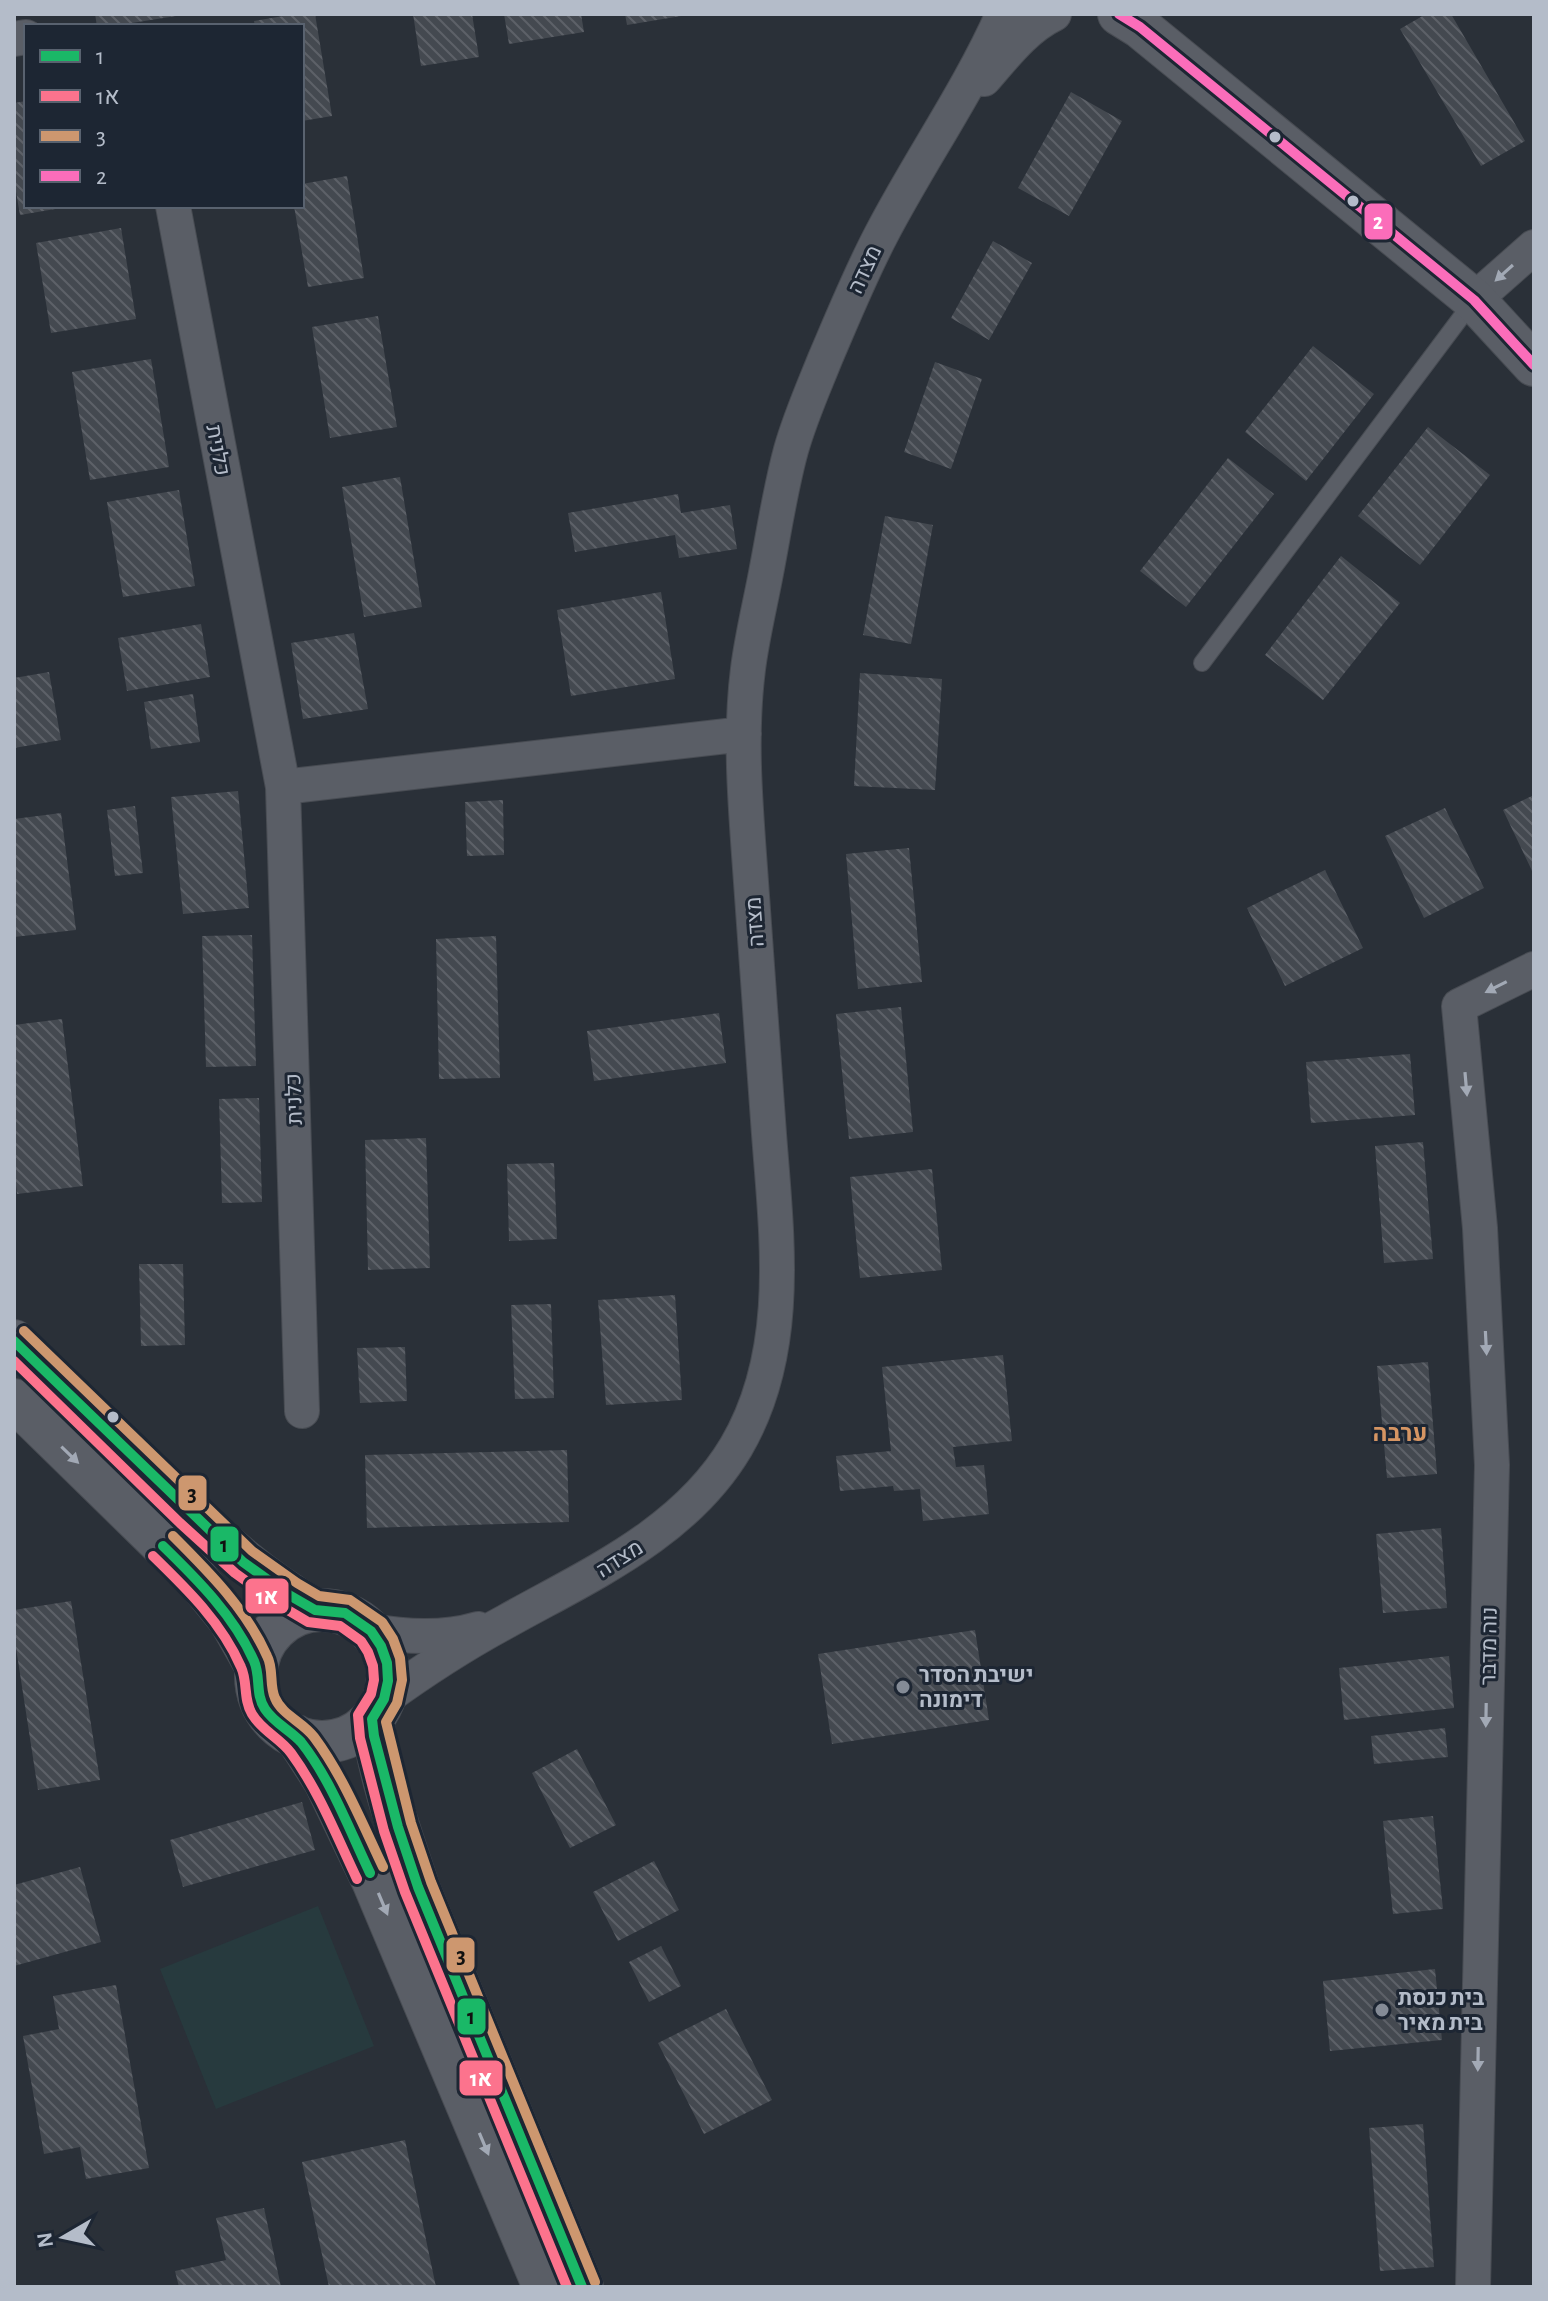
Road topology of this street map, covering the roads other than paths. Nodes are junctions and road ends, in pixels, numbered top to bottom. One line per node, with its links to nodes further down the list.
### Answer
1 (1003, 14): 4 (street, מצדה)
2 (1054, 14): 4 (street, מצדה)
3 (1130, 18): 7 (street)
4 (936, 139): 10 (street, מצדה)
5 (173, 208): 11 (street, כלנית)
6 (1534, 247): 7 (street, one-way to 7)
7 (1474, 300): 8 (street); 9 (lane)
8 (1534, 365)
9 (1202, 663)
10 (744, 734): 11 (street); 17 (street, מצדה)
11 (283, 787): 15 (street, כלנית)
12 (1534, 969): 24 (street, נוה מדבר, one-way to 24)
13 (14, 1341): 16 (street)
14 (14, 1400): 19 (street, one-way to 19)
15 (302, 1411)
16 (315, 1610): 18 (street); 19 (street)
17 (509, 1619): 18 (street, מצדה); 20 (street, מצדה)
18 (371, 1631): 20 (street)
19 (256, 1666): 21 (street)
20 (378, 1709): 21 (street); 23 (street)
21 (296, 1736): 22 (street, one-way to 22)
22 (544, 2287)
23 (582, 2287)
24 (1473, 2287)

